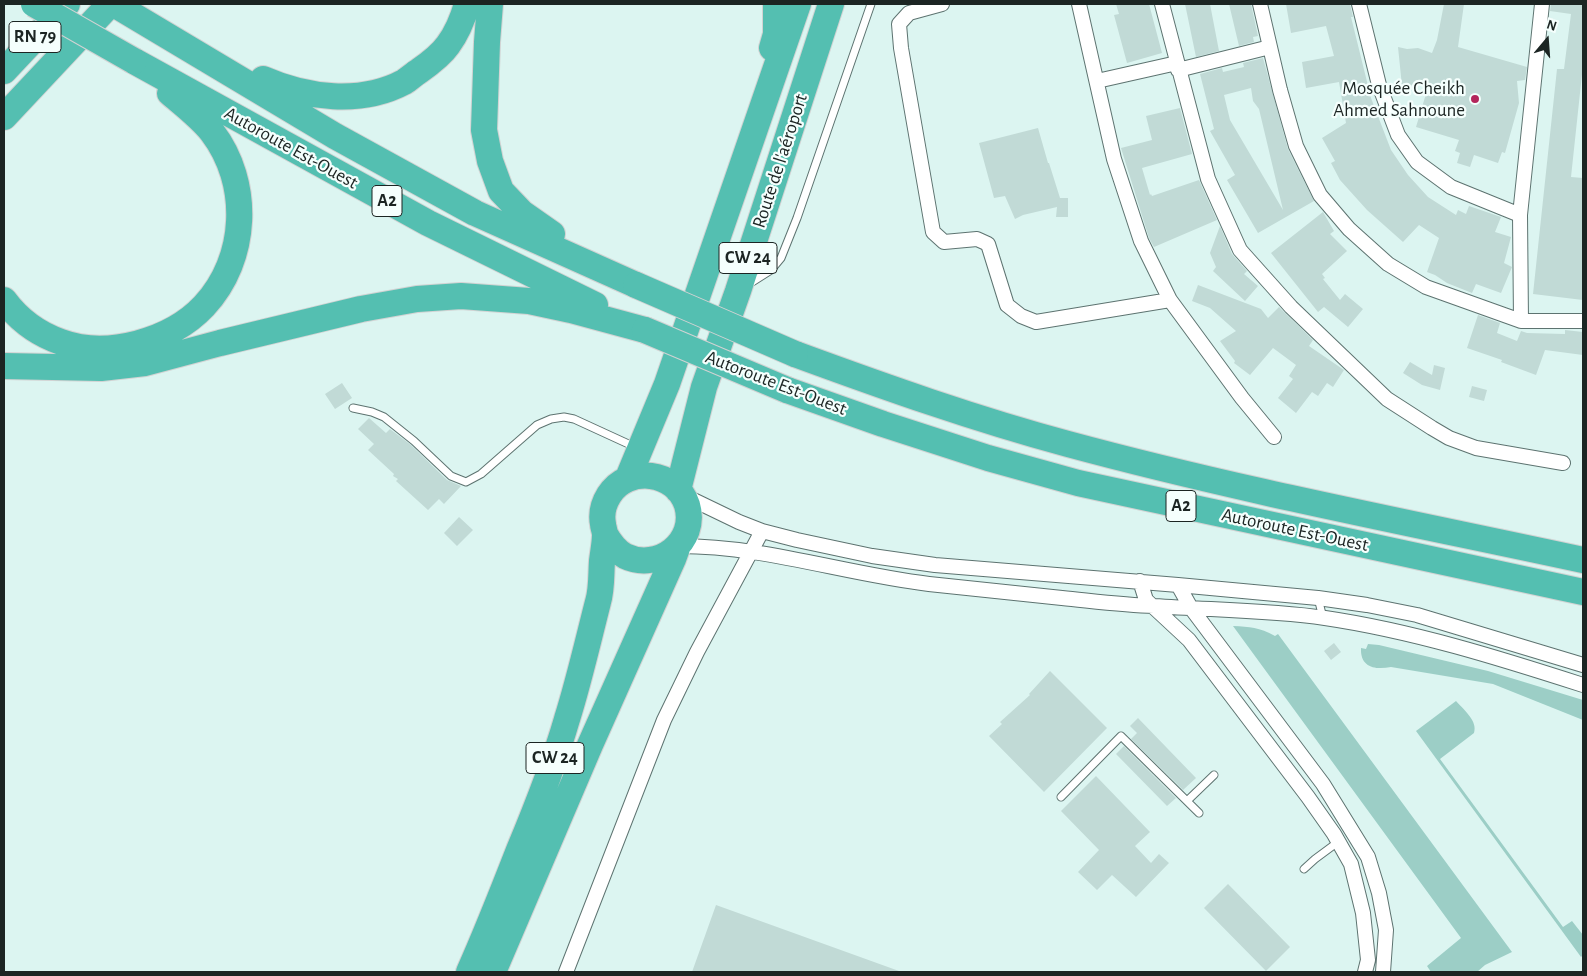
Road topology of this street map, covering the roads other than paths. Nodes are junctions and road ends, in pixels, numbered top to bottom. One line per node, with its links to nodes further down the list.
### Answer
1 (34, 4): 19 (highway, Autoroute Est-Ouest / A2, bridge)
2 (67, 4): 22 (highway, RN 79)
3 (110, 4): 20 (highway, RN 79)
4 (114, 4): 17 (highway, Autoroute Est-Ouest / A2)
5 (467, 4): 17 (highway)
6 (490, 4): 28 (highway)
7 (776, 4): 25 (highway)
8 (798, 4): 25 (highway, CW 24)
9 (871, 4): 29 (lane)
10 (942, 4): 31 (street)
11 (1080, 4): 23 (street)
12 (1162, 4): 21 (street)
13 (1260, 4): 18 (street)
14 (1359, 4): 27 (street)
15 (1542, 4): 27 (street)
16 (828, 12): 29 (highway, Route de l'aéroport / CW 24)
17 (160, 30): 28 (highway, Autoroute Est-Ouest / A2)
18 (1270, 47): 21 (street); 32 (street)
19 (134, 61): 30 (highway); 34 (highway, Autoroute Est-Ouest / A2)
20 (53, 66): 24 (highway, RN 79); 26 (highway)
21 (1178, 67): 23 (street); 39 (street)
22 (4, 71)
23 (1097, 81): 31 (street)
24 (4, 117)
25 (759, 120): 38 (highway, CW 24)
26 (4, 136)
27 (1520, 215): 32 (street)
28 (636, 285): 46 (highway, Autoroute Est-Ouest / A2, bridge)
29 (738, 291): 41 (highway, Route de l'aéroport / CW 24)
30 (4, 300)
31 (1170, 300): 37 (street)
32 (1521, 321): 33 (street)
33 (1583, 321)
34 (645, 330): 35 (highway); 49 (highway, Autoroute Est-Ouest / A2, bridge)
35 (4, 366)
36 (353, 408): 38 (lane)
37 (1274, 437)
38 (640, 450): 40 (highway, CW 24)
39 (1563, 463)
40 (628, 478): 41 (highway); 43 (highway)
41 (680, 492): 42 (street); 44 (highway)
42 (762, 531): 45 (street); 47 (street)
43 (605, 534): 44 (highway); 62 (highway, CW 24)
44 (678, 547): 45 (street); 63 (highway, CW 24)
45 (752, 551): 51 (street); 64 (street)
46 (1583, 560)
47 (1140, 581): 48 (street); 51 (street)
48 (1178, 585): 50 (street); 52 (street)
49 (1583, 592)
50 (1318, 598): 53 (lane); 54 (street)
51 (1152, 606): 52 (street); 60 (street)
52 (1192, 608): 53 (street); 66 (street)
53 (1324, 618): 55 (street)
54 (1583, 665)
55 (1583, 685)
56 (1214, 775): 58 (lane)
57 (1060, 797): 58 (lane)
58 (1187, 801): 59 (lane)
59 (1199, 813)
60 (1338, 842): 61 (lane); 65 (street)
61 (1304, 869)
62 (469, 972)
63 (493, 972)
64 (566, 972)
65 (1364, 972)
66 (1382, 972)

